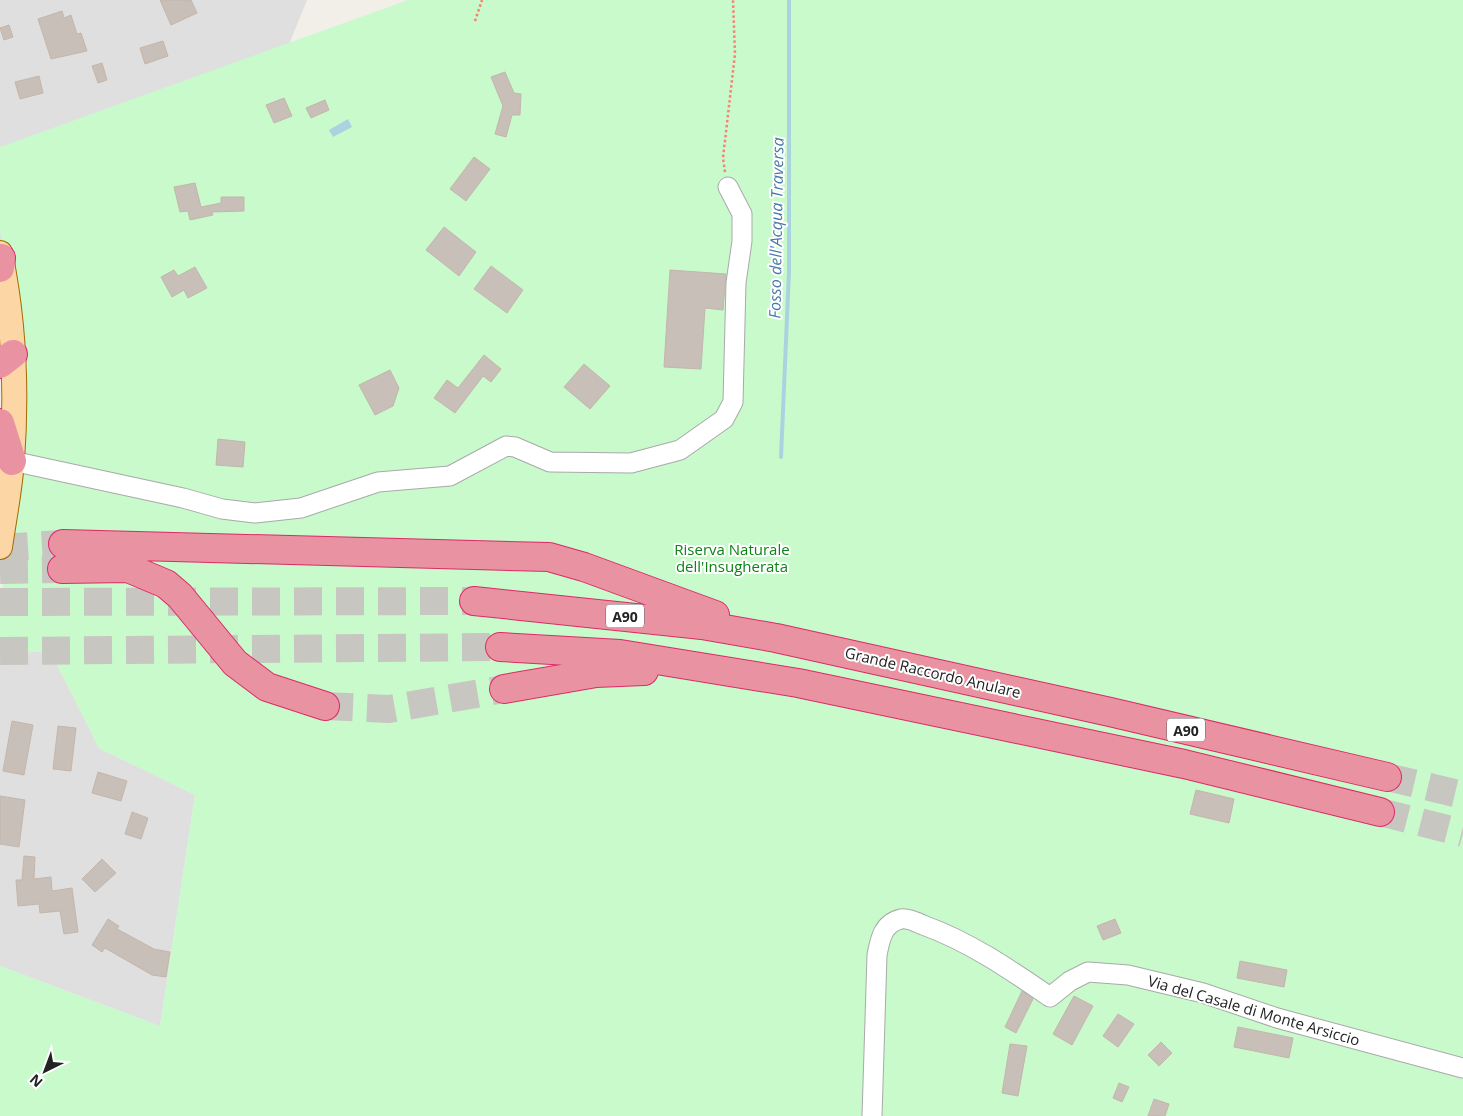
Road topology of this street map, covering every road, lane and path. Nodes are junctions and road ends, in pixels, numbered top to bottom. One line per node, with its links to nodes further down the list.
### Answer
1 (482, 0): 3 (path)
2 (732, 0): 4 (path)
3 (475, 21)
4 (728, 187): 8 (street)
5 (0, 260): 6 (main road)
6 (4, 356): 8 (main road)
7 (0, 422): 8 (highway)
8 (12, 461): 9 (main road)
9 (0, 547)
10 (474, 601): 11 (highway, Grande Raccordo Anulare / A90)
11 (776, 638): 15 (highway); 16 (highway, Grande Raccordo Anulare / A90)
12 (500, 647): 13 (highway, A90)
13 (703, 668): 14 (highway); 17 (highway, A90)
14 (504, 689)
15 (325, 706)
16 (1387, 777)
17 (1380, 812)
18 (1463, 1068): 19 (street, Via del Casale di Monte Arsiccio)
19 (872, 1116)

